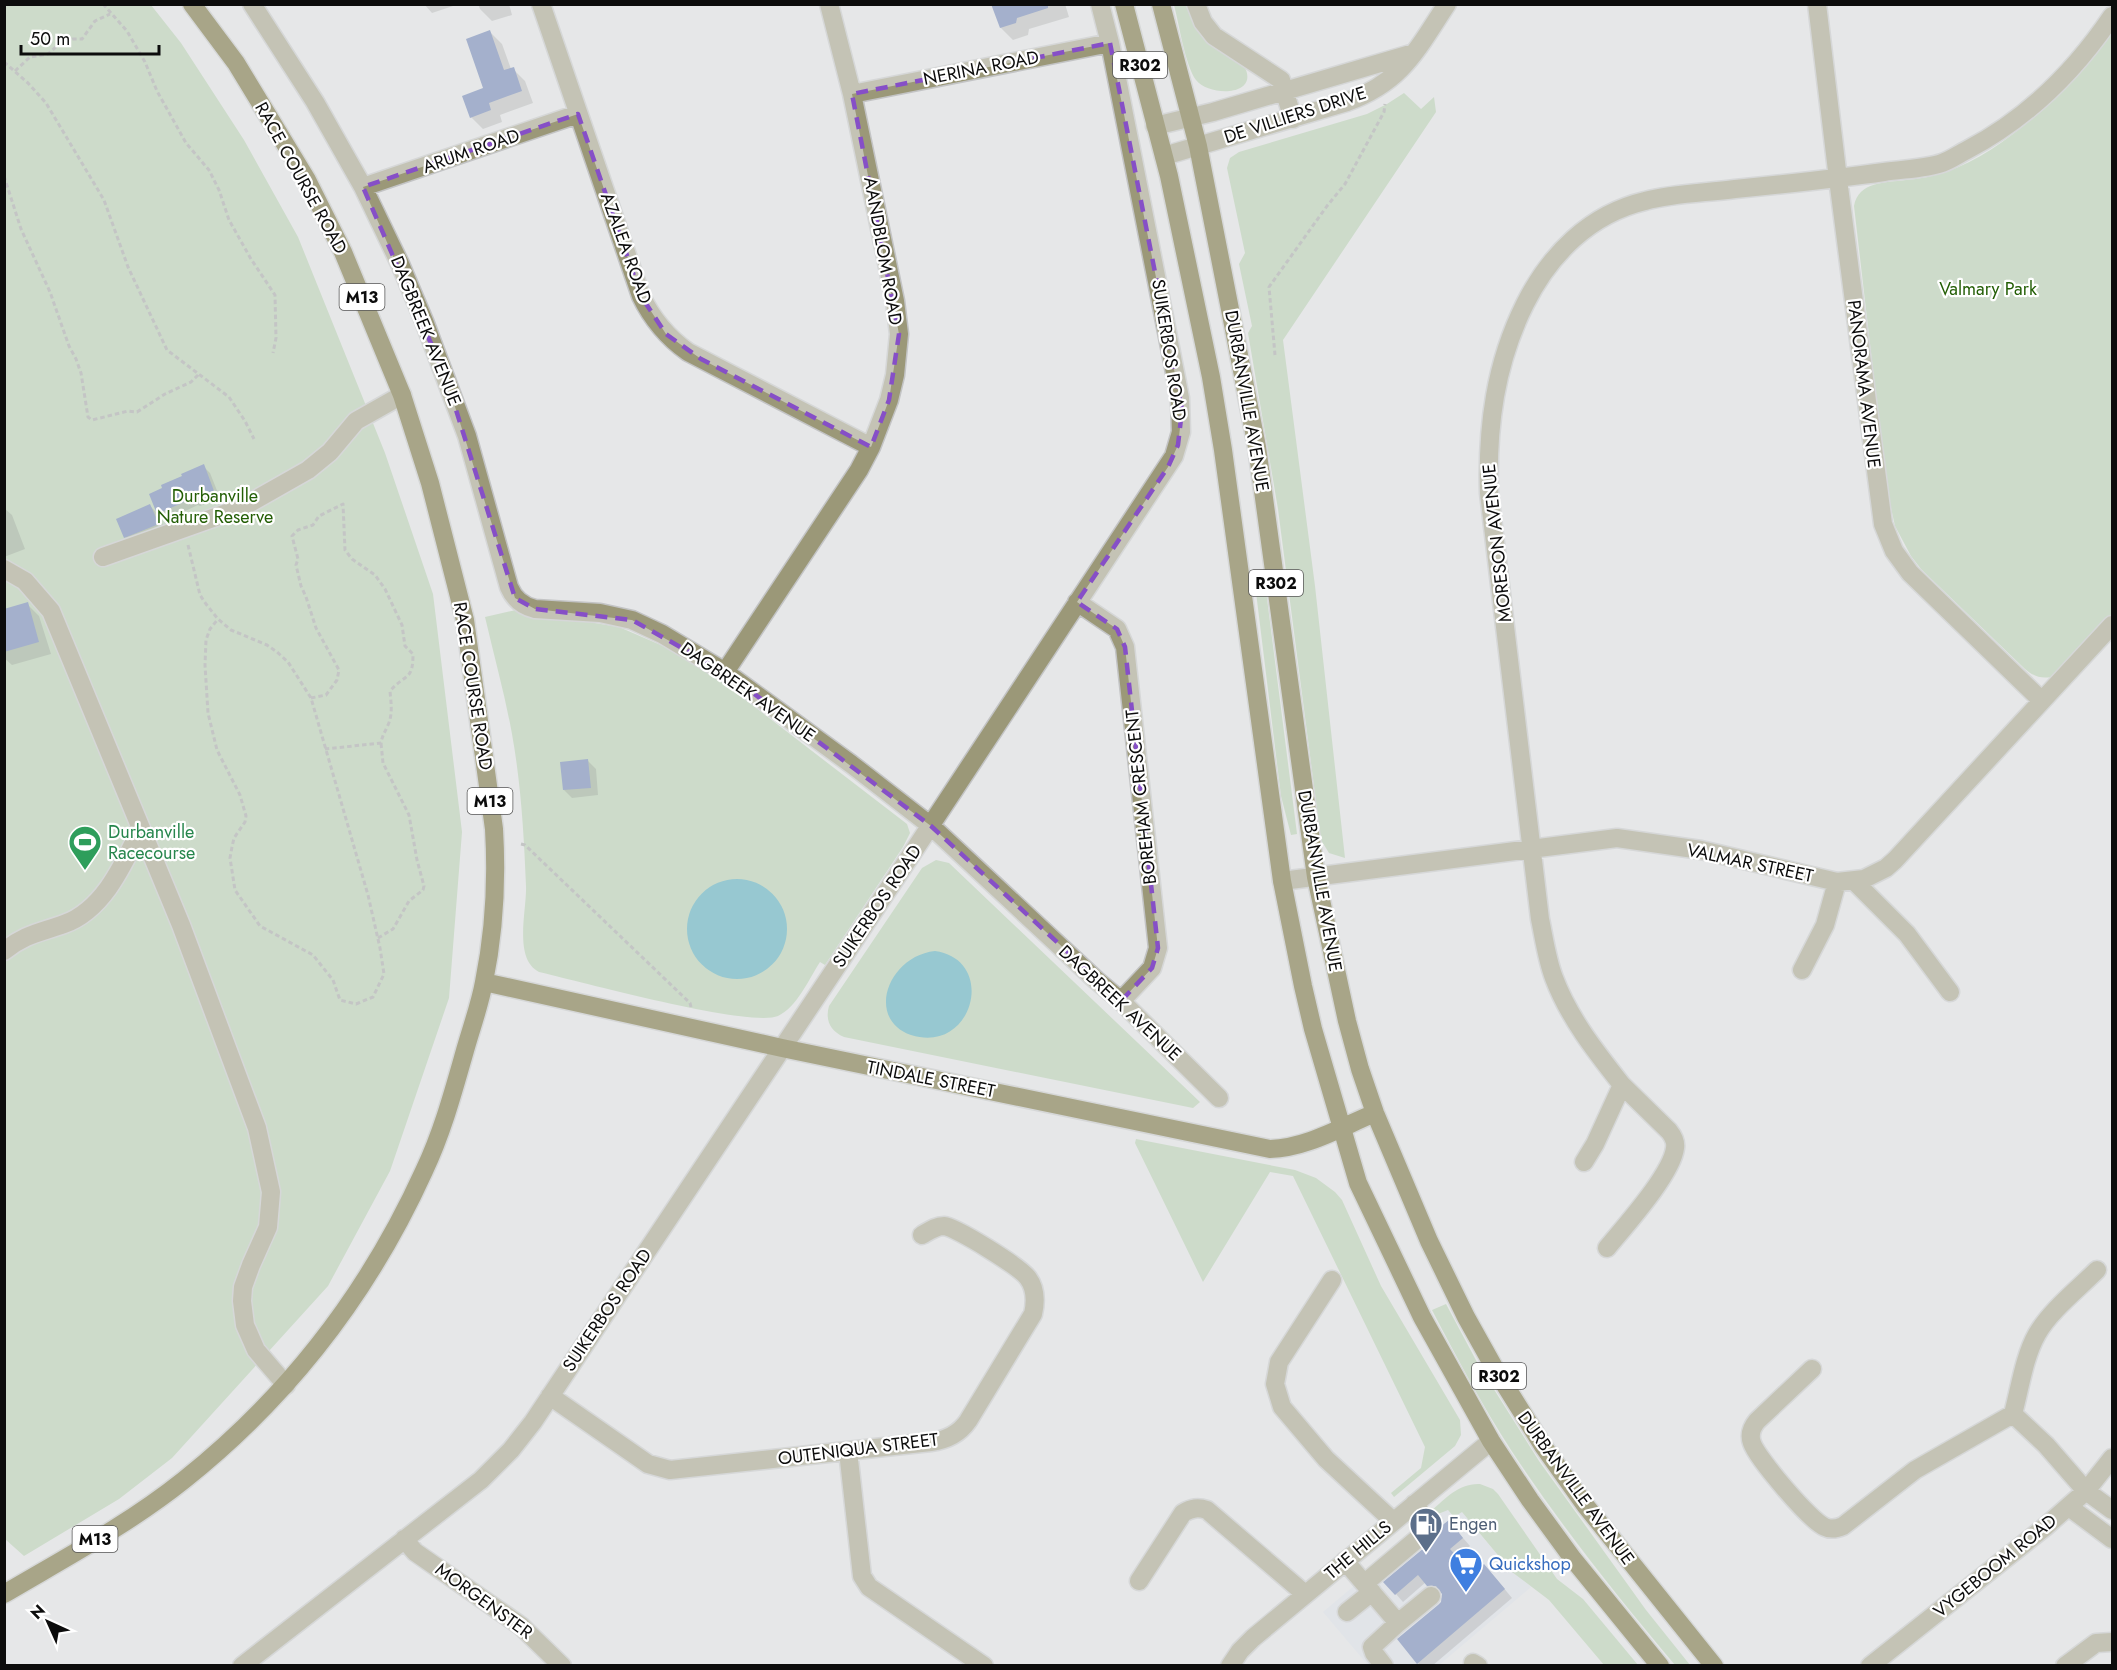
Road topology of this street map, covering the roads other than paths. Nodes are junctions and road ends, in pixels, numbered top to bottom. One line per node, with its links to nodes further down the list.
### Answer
1 (192, 4): 24 (main road, RACE COURSE ROAD / M13)
2 (252, 4): 23 (street, DAGBREEK AVENUE)
3 (541, 4): 16 (street, AZALEA ROAD)
4 (828, 4): 15 (street, AANDBLOM ROAD)
5 (1100, 4): 12 (street, SUIKERBOS ROAD)
6 (1124, 4): 19 (main road, DURBANVILLE AVENUE / R302)
7 (1161, 4): 17 (main road, DURBANVILLE AVENUE / R302)
8 (1196, 4): 14 (street)
9 (1447, 4): 13 (street, DE VILLIERS DRIVE)
10 (1817, 4): 22 (street, PANORAMA AVENUE)
11 (2112, 16): 22 (street, MORESON AVENUE)
12 (1110, 43): 15 (street, NERINA ROAD); 28 (street, SUIKERBOS ROAD)
13 (1414, 53): 14 (street, DE VILLIERS DRIVE); 18 (street, DE VILLIERS DRIVE)
14 (1285, 91): 17 (street, DE VILLIERS DRIVE); 18 (street)
15 (852, 94): 25 (street, AANDBLOM ROAD)
16 (578, 114): 23 (street, ARUM ROAD); 25 (street, AZALEA ROAD)
17 (1192, 117): 19 (street, DE VILLIERS DRIVE); 20 (main road, DURBANVILLE AVENUE / R302)
18 (1293, 119): 20 (street, DE VILLIERS DRIVE)
19 (1155, 126): 21 (main road, DURBANVILLE AVENUE / R302)
20 (1198, 146): 21 (street, DE VILLIERS DRIVE); 35 (main road, DURBANVILLE AVENUE / R302)
21 (1164, 156): 36 (main road, DURBANVILLE AVENUE / R302)
22 (1838, 179): 31 (street, PANORAMA AVENUE); 34 (street, MORESON AVENUE)
23 (363, 187): 30 (street, DAGBREEK AVENUE)
24 (402, 396): 26 (street); 40 (main road, RACE COURSE ROAD / M13)
25 (871, 447): 30 (street, AANDBLOM ROAD)
26 (103, 557)
27 (4, 569): 33 (street)
28 (1077, 602): 32 (street, SUIKERBOS ROAD); 42 (street, BOREHAM CRESCENT)
29 (2112, 625): 31 (street)
30 (725, 672): 32 (street, DAGBREEK AVENUE)
31 (2042, 701): 37 (street)
32 (931, 826): 42 (street, DAGBREEK AVENUE); 43 (street, SUIKERBOS ROAD)
33 (141, 828): 38 (street); 54 (street)
34 (1532, 848): 35 (street, VALMAR STREET); 37 (street, VALMAR STREET); 44 (street, MORESON AVENUE)
35 (1316, 877): 36 (street, VALMAR STREET); 46 (main road, DURBANVILLE AVENUE / R302)
36 (1282, 881): 47 (main road, DURBANVILLE AVENUE / R302)
37 (1846, 882): 39 (street); 41 (street)
38 (4, 951)
39 (1802, 970)
40 (484, 982): 43 (main road, TINDALE STREET); 54 (main road, RACE COURSE ROAD / M13)
41 (1950, 992)
42 (1121, 1001): 45 (street, DAGBREEK AVENUE)
43 (782, 1048): 47 (main road, TINDALE STREET); 55 (street, SUIKERBOS ROAD)
44 (1622, 1085): 48 (street); 50 (street, MORESON AVENUE)
45 (1219, 1098)
46 (1375, 1113): 47 (main road, TINDALE STREET); 82 (main road, DURBANVILLE AVENUE / R302)
47 (1342, 1127): 57 (main road, DURBANVILLE AVENUE / R302)
48 (1584, 1162)
49 (922, 1235): 58 (street, OUTENIQUA STREET)
50 (1607, 1248)
51 (2097, 1270): 56 (street)
52 (1332, 1280): 64 (street)
53 (1812, 1369): 56 (street)
54 (286, 1385): 70 (main road, RACE COURSE ROAD / M13)
55 (550, 1396): 58 (street, OUTENIQUA STREET); 65 (street, SUIKERBOS ROAD)
56 (2013, 1414): 60 (street)
57 (1491, 1441): 61 (street, THE HILLS); 81 (main road, DURBANVILLE AVENUE / R302)
58 (848, 1451): 78 (street)
59 (2112, 1458): 60 (street, VYGEBOOM ROAD)
60 (2086, 1491): 62 (street, VYGEBOOM ROAD); 63 (street)
61 (1414, 1504): 64 (street, THE HILLS); 69 (street)
62 (2069, 1507): 66 (street); 83 (street, VYGEBOOM ROAD)
63 (2112, 1510)
64 (1393, 1521): 67 (street, THE HILLS)
65 (404, 1539): 76 (street, SUIKERBOS ROAD); 77 (street, MORGENSTER)
66 (2112, 1539)
67 (1345, 1561): 69 (street); 71 (street, THE HILLS)
68 (1138, 1581): 71 (street)
69 (1369, 1587): 73 (street); 74 (street)
70 (4, 1594)
71 (1305, 1594): 79 (street, THE HILLS)
72 (1431, 1596): 74 (street)
73 (1347, 1612)
74 (1398, 1623): 80 (street)
75 (2112, 1642): 84 (street)
76 (242, 1665)
77 (562, 1665)
78 (984, 1665)
79 (1230, 1665)
80 (1384, 1665)
81 (1660, 1665)
82 (1714, 1665)
83 (1870, 1665)
84 (2065, 1665)

